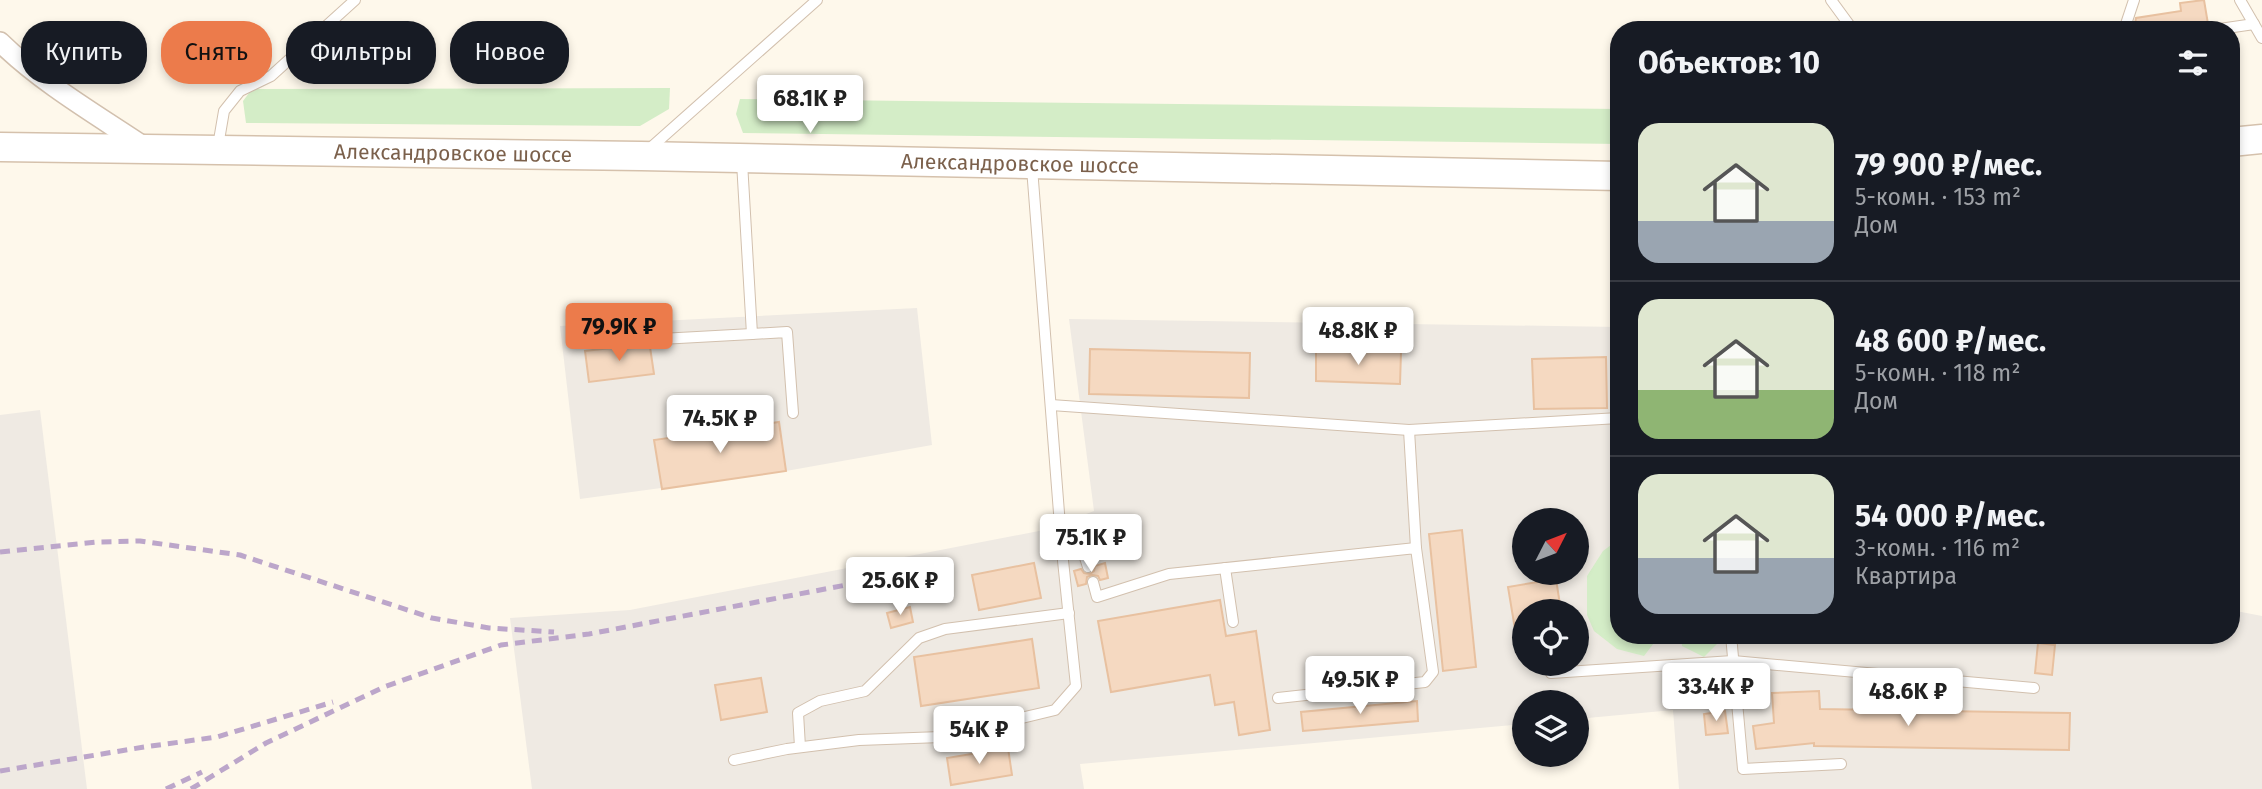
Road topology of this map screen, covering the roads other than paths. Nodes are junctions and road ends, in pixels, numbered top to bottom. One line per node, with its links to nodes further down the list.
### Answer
1 (355, 0): 16 (lane)
2 (817, 0): 17 (lane)
3 (1831, 0): 6 (lane)
4 (2134, 0): 7 (lane)
5 (2240, 0): 8 (lane)
6 (1846, 21)
7 (2127, 21)
8 (2254, 24): 9 (lane); 10 (lane)
9 (2240, 26)
10 (2262, 38)
11 (0, 42): 15 (street)
12 (2262, 139): 13 (main road)
13 (2240, 141)
14 (0, 148): 15 (main road, Александровское шоссе)
15 (148, 149): 16 (main road, Александровское шоссе)
16 (217, 150): 17 (main road, Александровское шоссе)
17 (641, 156): 18 (main road, Александровское шоссе)
18 (742, 158): 19 (main road, Александровское шоссе); 21 (lane)
19 (1031, 164): 20 (main road, Александровское шоссе); 23 (lane)
20 (1610, 176)
21 (752, 334): 22 (lane); 24 (lane)
22 (624, 341)
23 (1051, 405): 26 (lane); 27 (lane)
24 (793, 413)
25 (1610, 419): 26 (lane)
26 (1409, 430): 28 (lane)
27 (1061, 530): 29 (lane); 32 (lane)
28 (1416, 548): 30 (lane); 38 (lane)
29 (1088, 567)
30 (1225, 568): 31 (lane); 33 (lane)
31 (1093, 582)
32 (1069, 613): 39 (lane); 39 (lane)
33 (1233, 622)
34 (1732, 644): 35 (lane)
35 (1733, 661): 36 (lane); 37 (lane); 41 (lane)
36 (1589, 670)
37 (2034, 688)
38 (1278, 698)
39 (800, 747): 40 (lane)
40 (734, 760)
41 (1841, 764)

